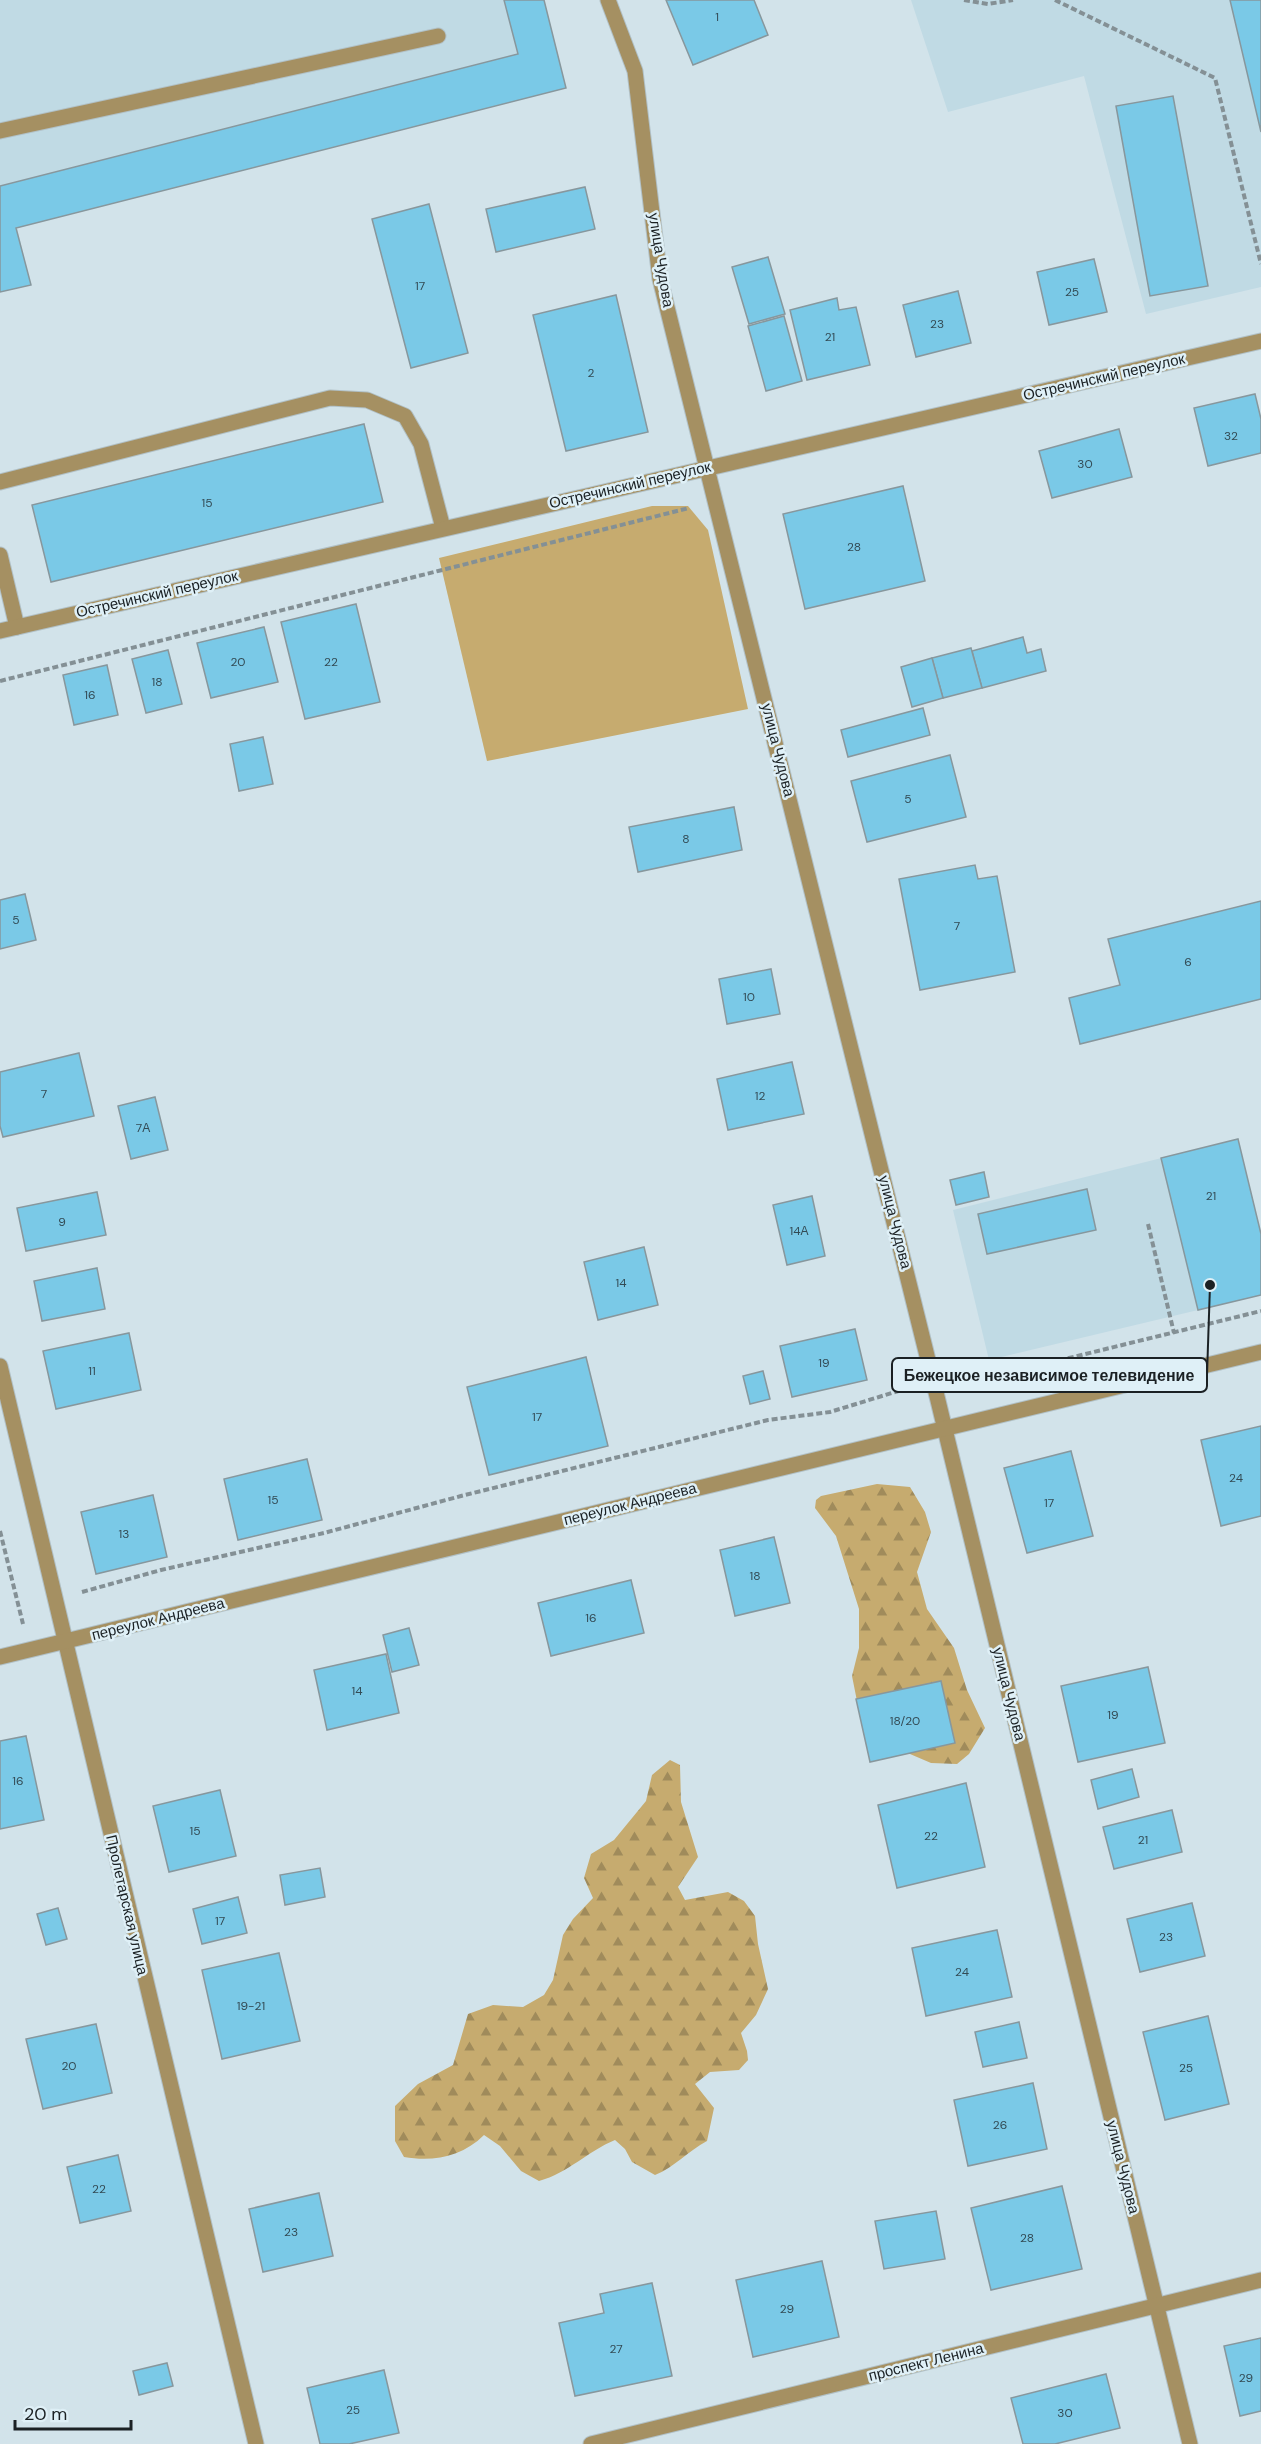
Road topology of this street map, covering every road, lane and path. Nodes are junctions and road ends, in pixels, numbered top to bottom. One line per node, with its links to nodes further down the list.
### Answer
1 (608, 0): 9 (street, улица Чудова)
2 (964, 0): 3 (path)
3 (1013, 0)
4 (1055, 0): 7 (path)
5 (438, 36): 6 (street)
6 (0, 131)
7 (1261, 264)
8 (1261, 341): 9 (street, Остречинский переулок)
9 (708, 467): 11 (street, улица Чудова); 12 (street, Остречинский переулок)
10 (0, 482): 12 (street)
11 (716, 501): 16 (path); 22 (street, улица Чудова)
12 (443, 528): 14 (street, Остречинский переулок)
13 (0, 555): 14 (street)
14 (17, 627): 15 (street, Остречинский переулок)
15 (0, 631)
16 (0, 681)
17 (1148, 1224): 19 (path)
18 (1261, 1311): 19 (path)
19 (1174, 1333): 22 (path)
20 (1261, 1352): 23 (street, переулок Андреева)
21 (0, 1366): 25 (street, Пролетарская улица)
22 (934, 1384): 23 (street, улица Чудова); 25 (path)
23 (944, 1427): 26 (street, переулок Андреева); 30 (street, улица Чудова)
24 (0, 1531): 27 (path)
25 (56, 1600): 26 (street, Пролетарская улица)
26 (65, 1641): 27 (street, переулок Андреева); 31 (street, Пролетарская улица)
27 (29, 1650): 28 (street, переулок Андреева)
28 (0, 1657)
29 (1261, 2280): 30 (street, проспект Ленина)
30 (1156, 2305): 32 (street, проспект Ленина); 33 (street, улица Чудова)
31 (256, 2444)
32 (591, 2444)
33 (1190, 2444)

